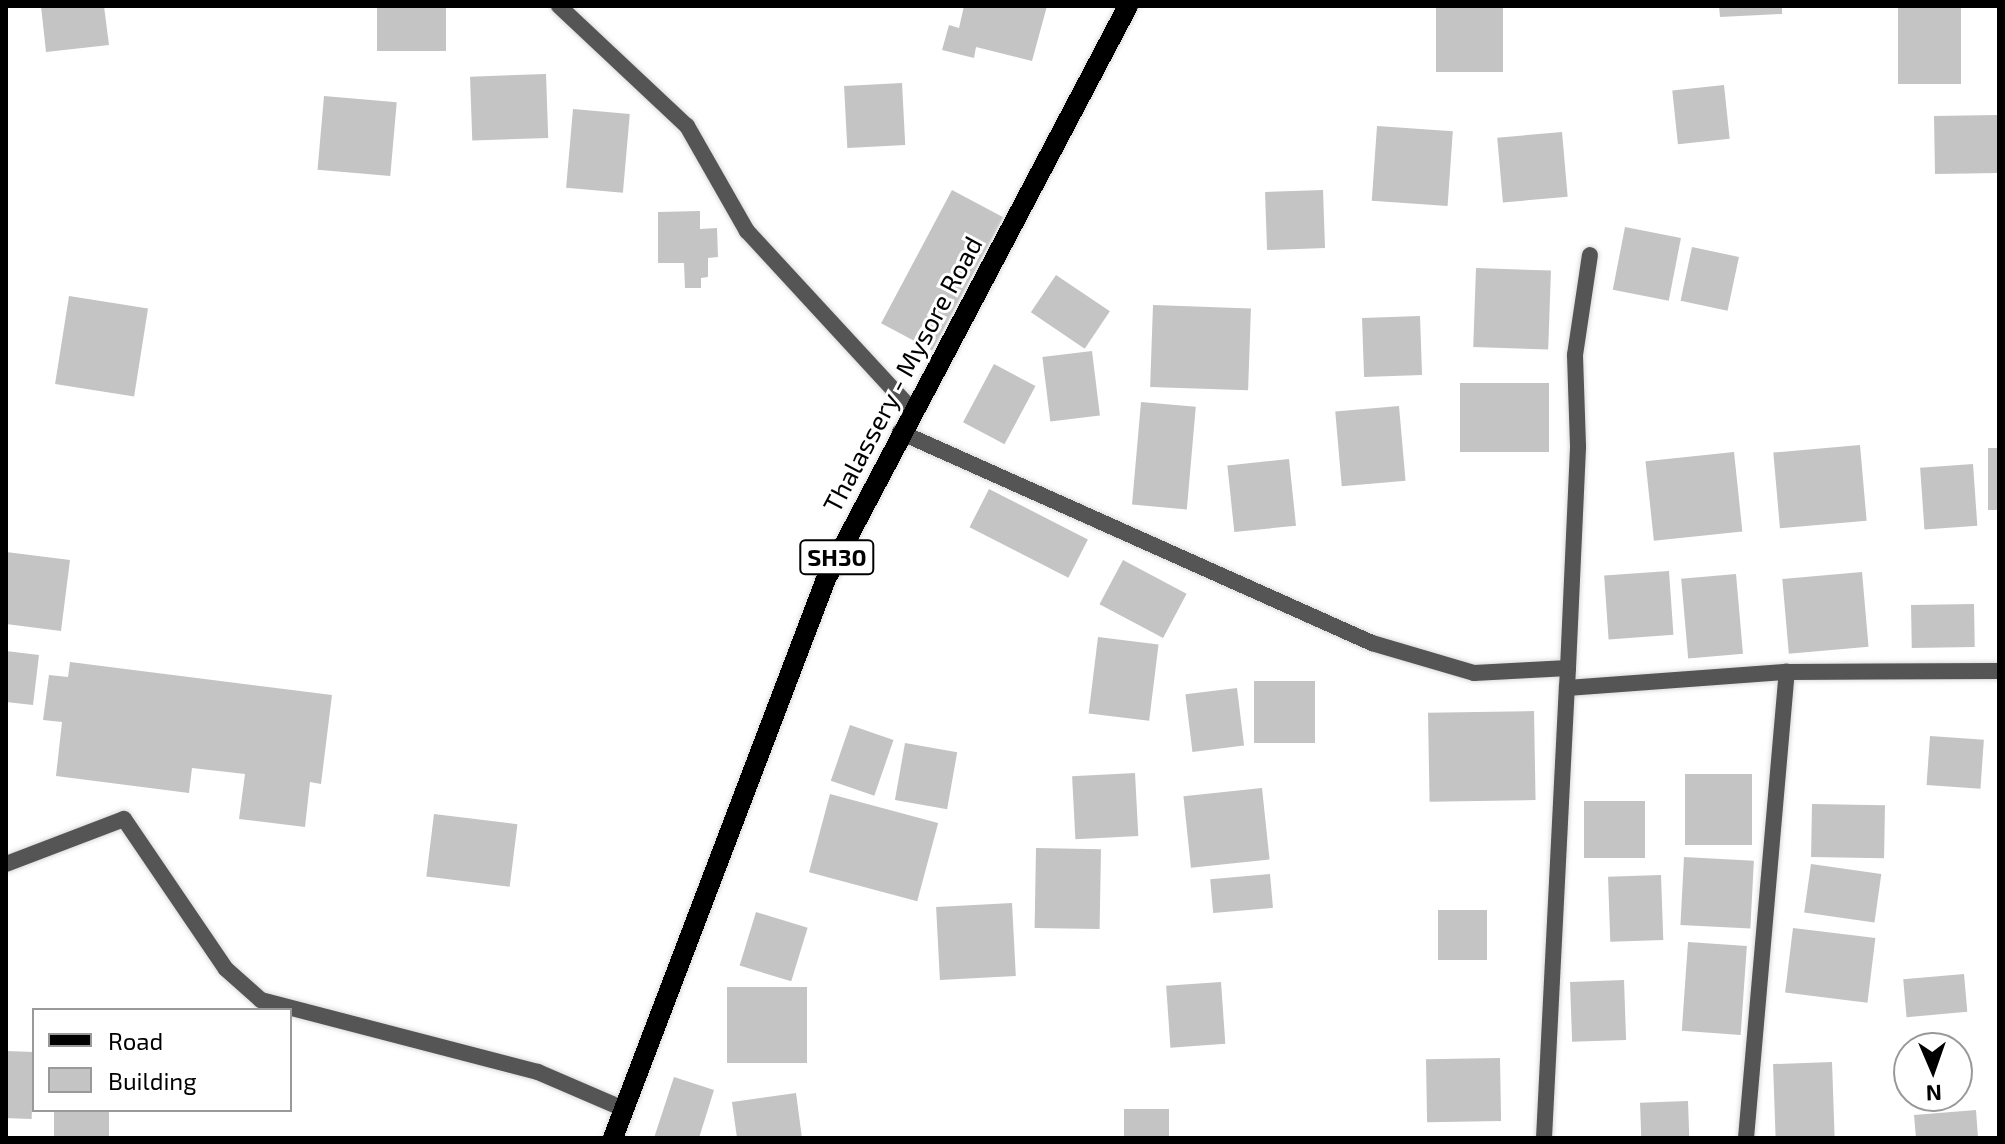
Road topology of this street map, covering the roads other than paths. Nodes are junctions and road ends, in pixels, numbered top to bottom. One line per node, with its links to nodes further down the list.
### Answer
1 (559, 6): 4 (street)
2 (1128, 6): 4 (main road, Thalassery - Mysore Road / SH30)
3 (1590, 255): 6 (street)
4 (912, 410): 5 (main road, Thalassery - Mysore Road / SH30)
5 (900, 432): 6 (street); 13 (main road, Thalassery - Mysore Road / SH30)
6 (1568, 668): 9 (street)
7 (1999, 671): 8 (street)
8 (1787, 672): 9 (street); 16 (street)
9 (1567, 688): 15 (street)
10 (6, 864): 11 (street)
11 (292, 1008)
12 (292, 1008): 13 (street)
13 (624, 1109): 14 (main road, Thalassery - Mysore Road / SH30)
14 (613, 1138)
15 (1544, 1138)
16 (1746, 1138)

